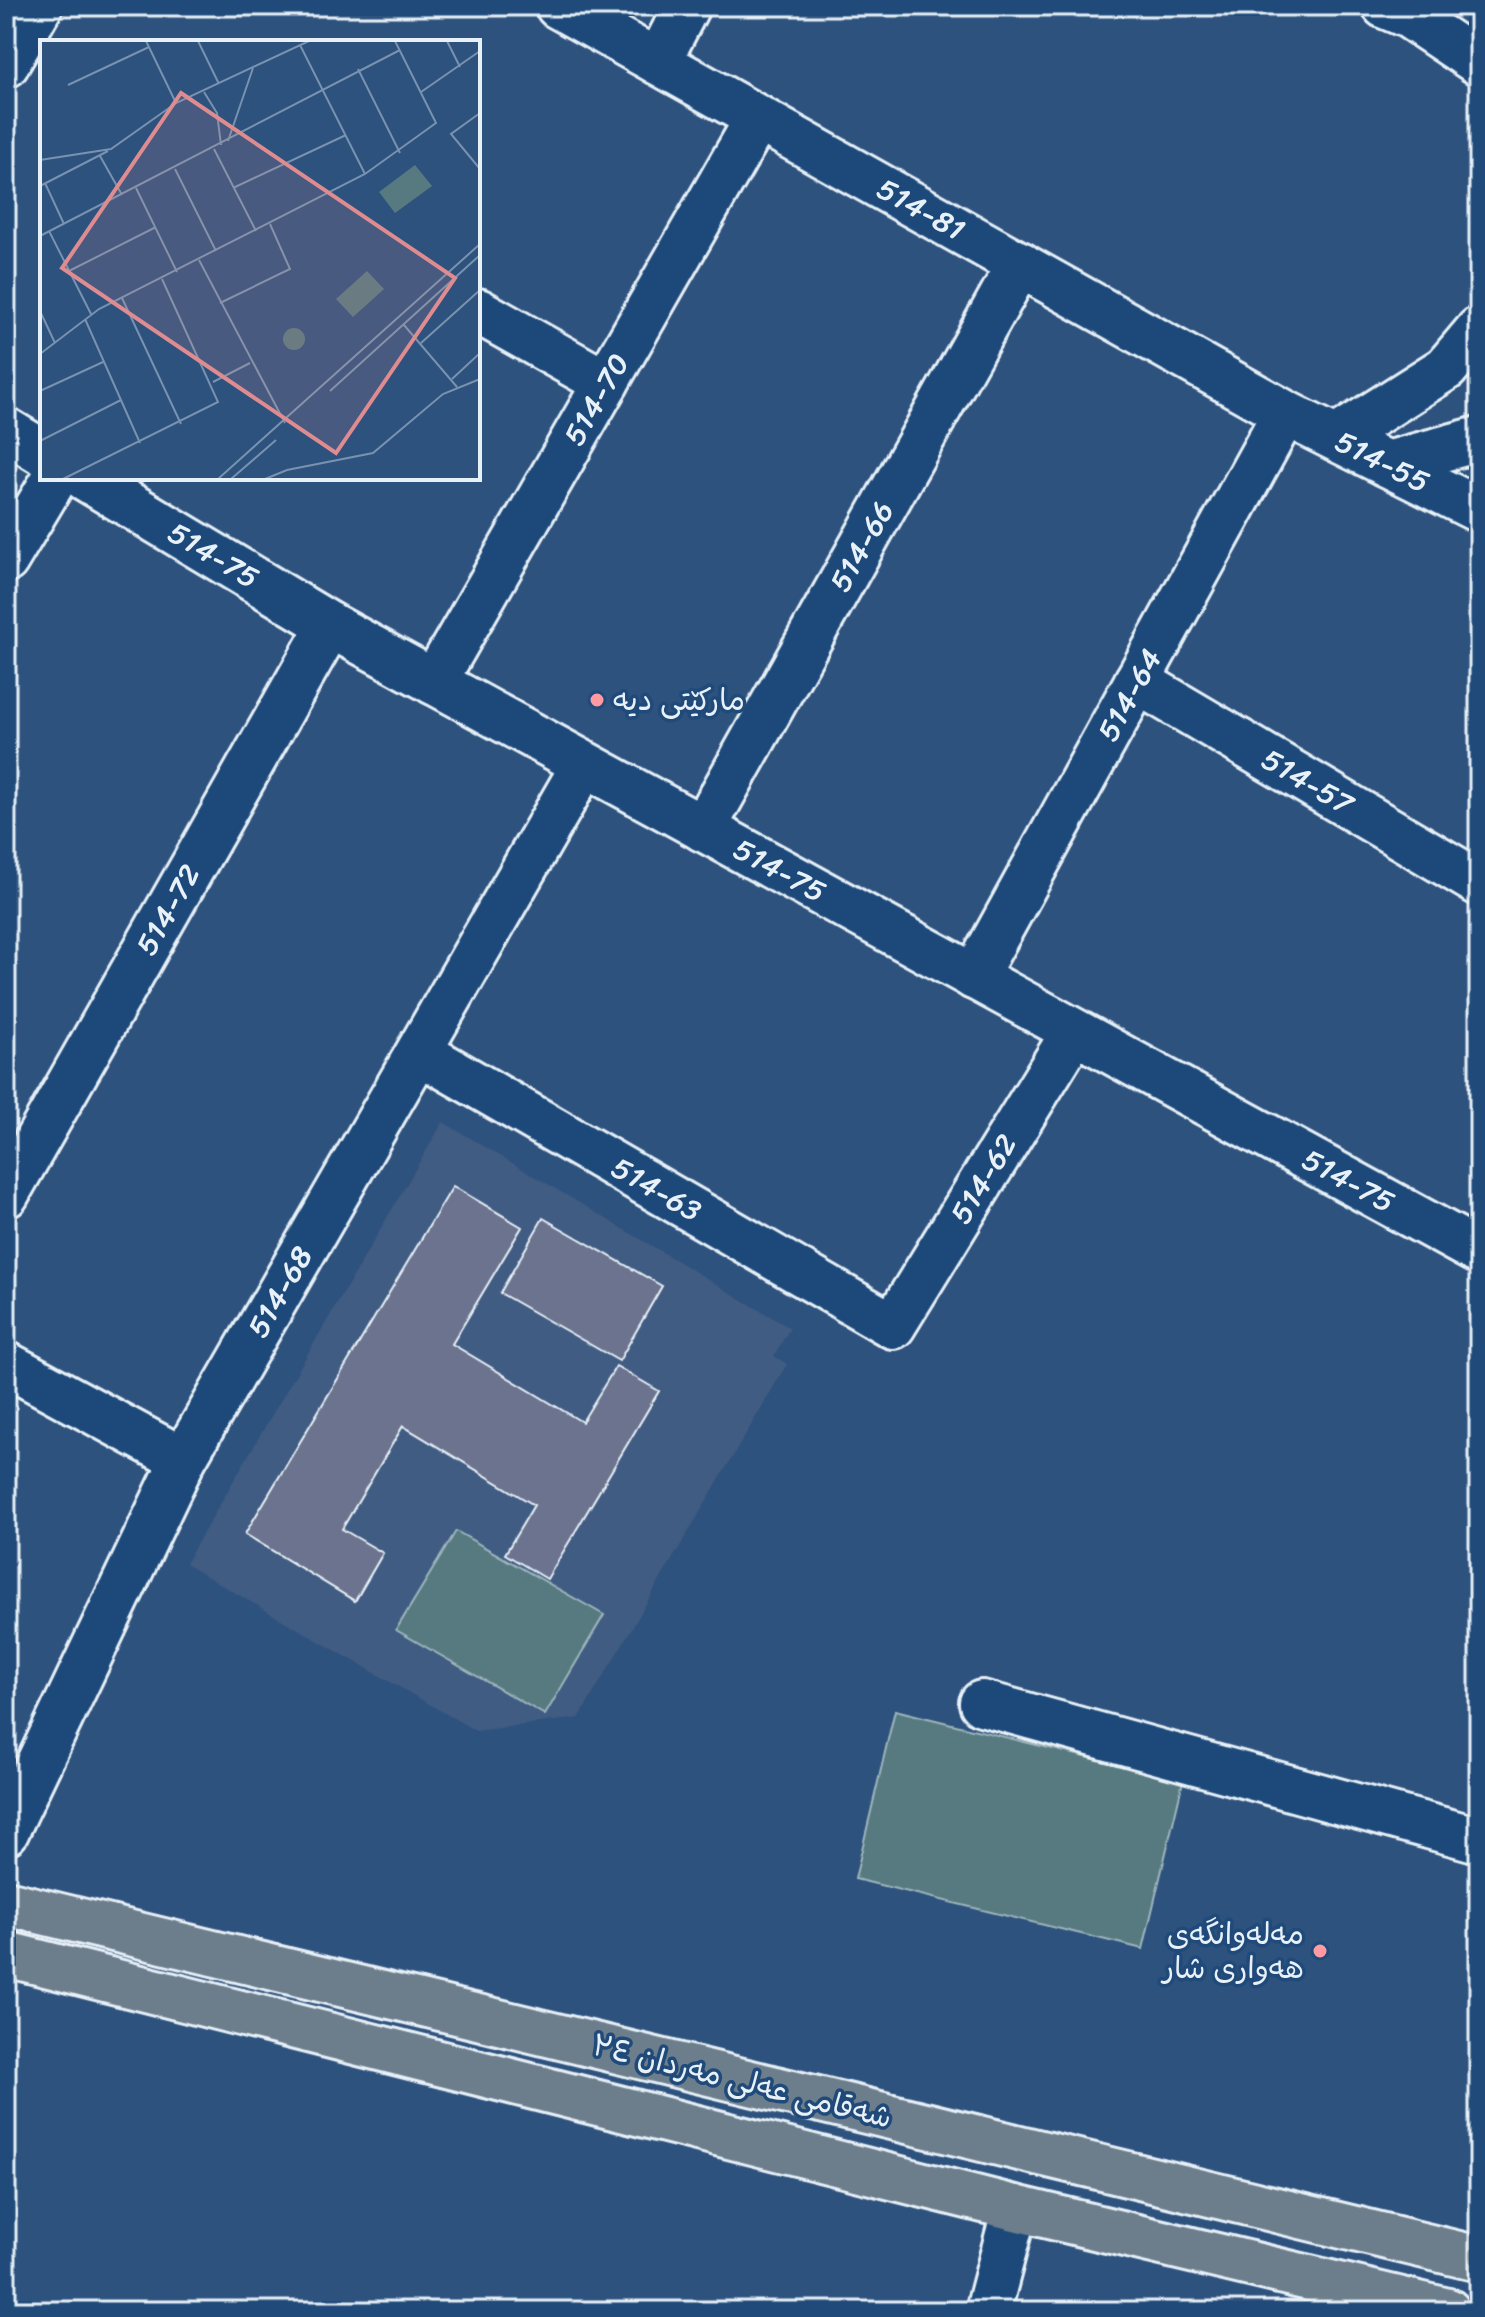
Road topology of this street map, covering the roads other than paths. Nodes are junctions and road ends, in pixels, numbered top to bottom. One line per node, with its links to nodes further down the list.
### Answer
1 (40, 6): 5 (street)
2 (558, 6): 6 (street, 514-81)
3 (687, 6): 6 (street)
4 (1403, 9): 7 (street)
5 (21, 59)
6 (658, 62): 8 (street, 514-81)
7 (1479, 63)
8 (758, 118): 9 (street, 514-81); 12 (street, 514-70)
9 (1020, 264): 13 (street, 514-81); 27 (street, 514-66)
10 (480, 312): 12 (street)
11 (1479, 329): 15 (street)
12 (606, 383): 25 (street, 514-70)
13 (1285, 413): 15 (street, 514-55); 24 (street, 514-64)
14 (6, 430): 17 (street)
15 (1336, 438): 18 (street, 514-55)
16 (1479, 439): 18 (street)
17 (40, 451)
18 (1387, 464): 21 (street, 514-55)
19 (54, 480): 22 (street)
20 (88, 480): 23 (street, 514-75)
21 (1479, 510)
22 (6, 560)
23 (330, 625): 25 (street, 514-75); 32 (street, 514-72)
24 (1137, 681): 28 (street, 514-57); 29 (street, 514-64)
25 (434, 682): 26 (street, 514-75)
26 (584, 765): 27 (street, 514-75); 31 (street, 514-68)
27 (703, 829): 29 (street, 514-75)
28 (1479, 883)
29 (974, 977): 30 (street, 514-75)
30 (1074, 1032): 33 (street, 514-75); 34 (street, 514-62)
31 (421, 1053): 34 (street, 514-63); 36 (street, 514-68)
32 (6, 1195)
33 (1479, 1252)
34 (893, 1326)
35 (6, 1364): 36 (street)
36 (183, 1460): 38 (street, 514-68)
37 (982, 1703): 39 (street)
38 (6, 1832)
39 (1479, 1840)
40 (6, 1903): 43 (main road, شەقامی عەلی مەردان ٣٤)
41 (6, 1954): 42 (main road, شەقامی عەلی مەردان ٣٤)
42 (1015, 2208): 44 (street); 45 (main road, شەقامی عەلی مەردان ٣٤)
43 (1479, 2259)
44 (988, 2311)
45 (1448, 2311)

